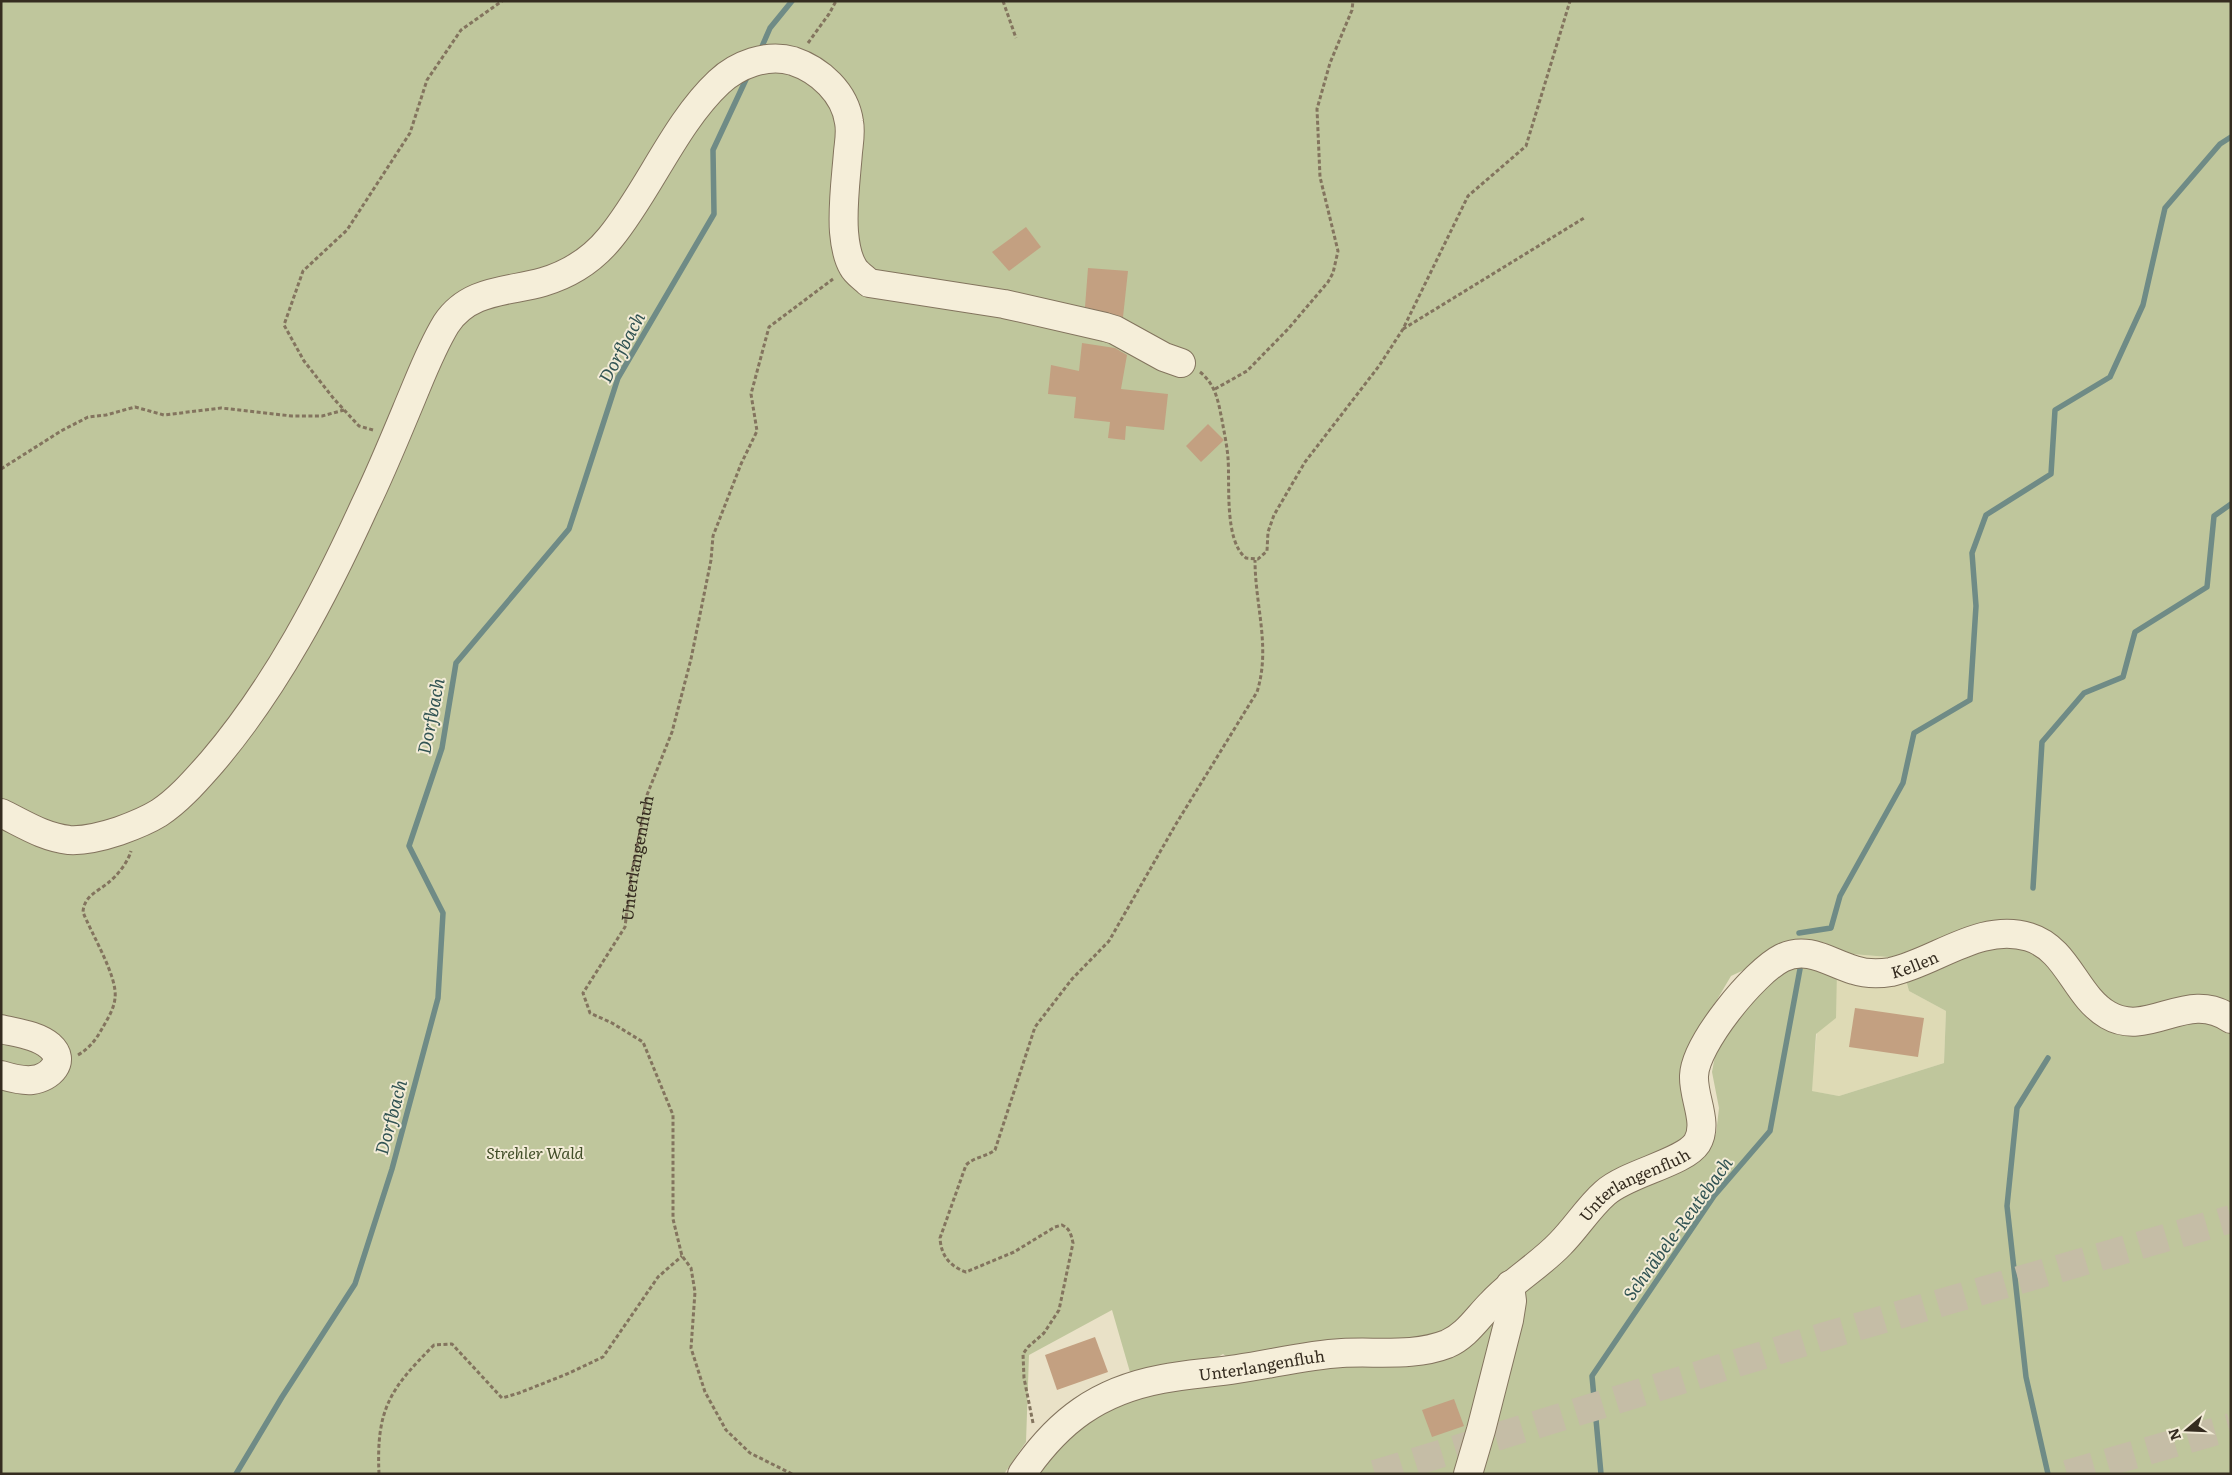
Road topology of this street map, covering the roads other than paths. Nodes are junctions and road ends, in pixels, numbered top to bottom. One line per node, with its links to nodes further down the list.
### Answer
1 (1181, 363): 2 (street)
2 (1, 813)
3 (2231, 1019): 6 (street, Kellen)
4 (1, 1030): 5 (street)
5 (1, 1074)
6 (1695, 1147): 7 (street, Unterlangenfluh)
7 (1510, 1285): 8 (street, Unterlangenfluh); 9 (street)
8 (1022, 1474)
9 (1468, 1474)

